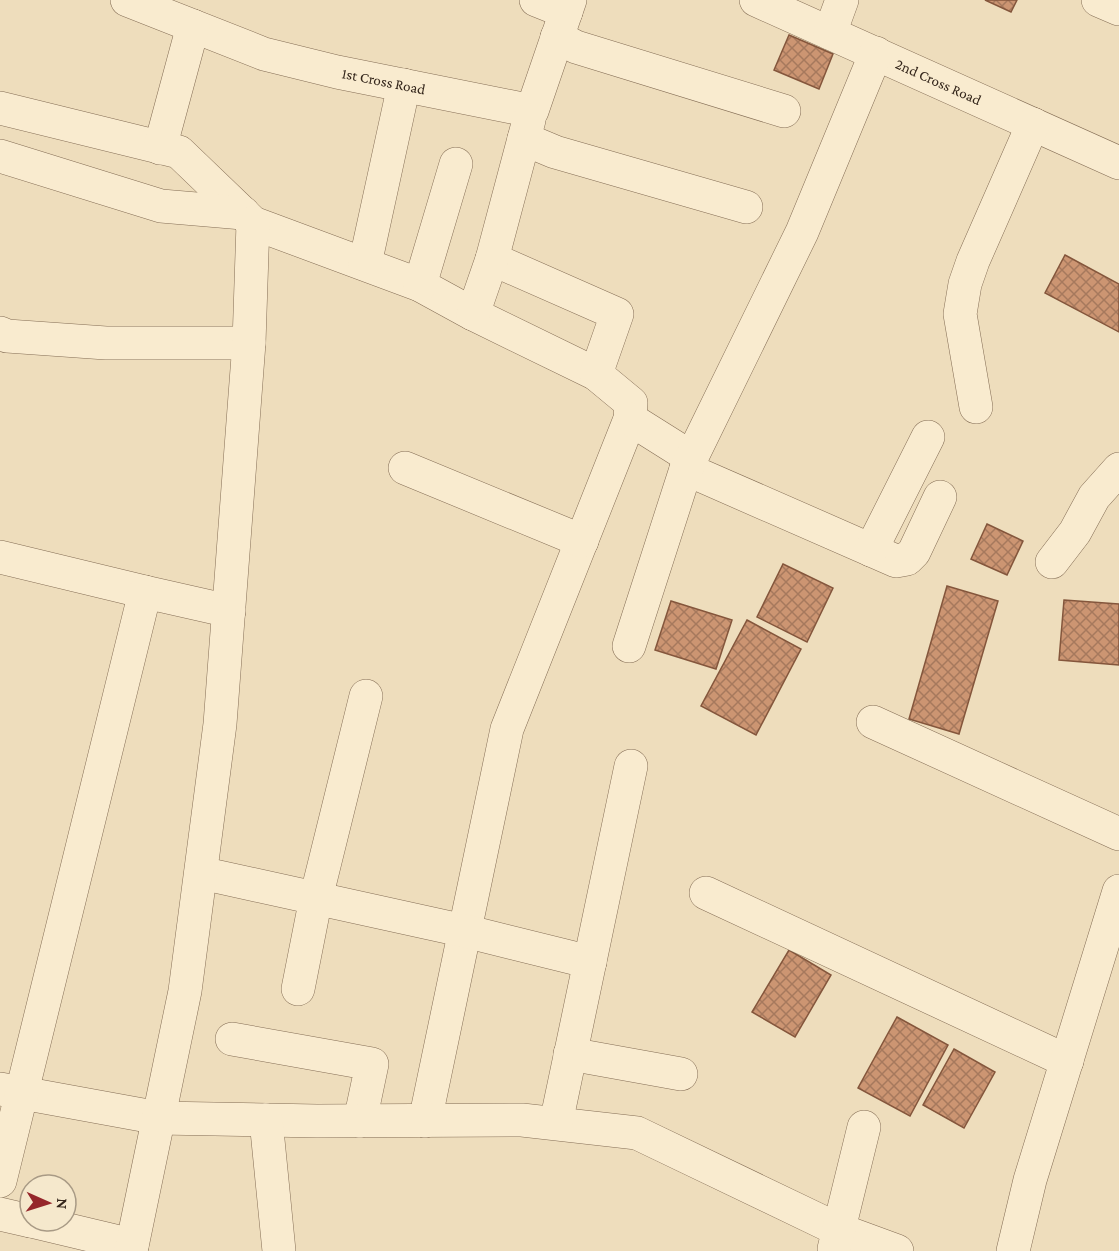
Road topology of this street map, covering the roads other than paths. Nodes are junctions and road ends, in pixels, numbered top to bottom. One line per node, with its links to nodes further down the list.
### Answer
1 (127, 0): 8 (street, 1st Cross Road)
2 (536, 0): 7 (street)
3 (756, 0): 9 (street, 2nd Cross Road)
4 (842, 0): 9 (street)
5 (1098, 0): 6 (street)
6 (1119, 9)
7 (564, 17): 13 (street); 15 (street)
8 (193, 26): 11 (street, 1st Cross Road); 16 (street)
9 (830, 33): 10 (street, 2nd Cross Road)
10 (876, 53): 14 (street, 2nd Cross Road); 32 (street)
11 (404, 85): 15 (street, 1st Cross Road); 23 (street)
12 (0, 108): 16 (street)
13 (784, 111)
14 (1033, 124): 18 (street, 2nd Cross Road); 29 (street)
15 (528, 125): 20 (street, 1st Cross Road); 22 (street)
16 (160, 148): 21 (street)
17 (0, 156): 21 (street)
18 (1119, 163)
19 (456, 164): 24 (street)
20 (746, 207)
21 (248, 218): 23 (street); 27 (street)
22 (492, 259): 25 (street); 28 (street)
23 (365, 264): 24 (street)
24 (420, 285): 25 (street)
25 (473, 314): 28 (street)
26 (0, 333): 27 (street)
27 (249, 343): 41 (street)
28 (596, 374): 30 (street)
29 (976, 407)
30 (630, 419): 32 (street); 36 (street)
31 (928, 437): 37 (street)
32 (689, 463): 37 (street); 42 (street)
33 (405, 468): 36 (street)
34 (1119, 469): 39 (street)
35 (940, 498): 37 (street)
36 (582, 541): 51 (street)
37 (871, 550)
38 (0, 557): 40 (street)
39 (1052, 562)
40 (145, 592): 41 (street); 58 (street)
41 (229, 611): 47 (street)
42 (629, 646)
43 (366, 696): 50 (street)
44 (873, 722): 46 (street)
45 (631, 766): 52 (street)
46 (1119, 834)
47 (201, 873): 50 (street); 59 (street)
48 (1119, 891): 56 (street)
49 (706, 893): 56 (street)
50 (316, 898): 51 (street); 53 (street)
51 (465, 931): 52 (street); 62 (street)
52 (590, 962): 55 (street)
53 (298, 989)
54 (231, 1039): 61 (street)
55 (570, 1054): 57 (street); 63 (street)
56 (1067, 1061): 73 (street)
57 (681, 1074)
58 (11, 1091): 59 (street); 65 (street)
59 (159, 1118): 60 (street); 70 (street)
60 (266, 1120): 61 (street); 71 (street)
61 (360, 1121): 62 (street)
62 (425, 1121): 63 (street)
63 (556, 1123): 69 (street)
64 (864, 1127): 69 (street)
65 (0, 1181)
66 (0, 1214): 67 (street)
67 (18, 1218)
68 (75, 1233): 70 (street)
69 (836, 1240): 72 (street)
70 (131, 1248)
71 (279, 1251)
72 (897, 1251)
73 (1012, 1251)

